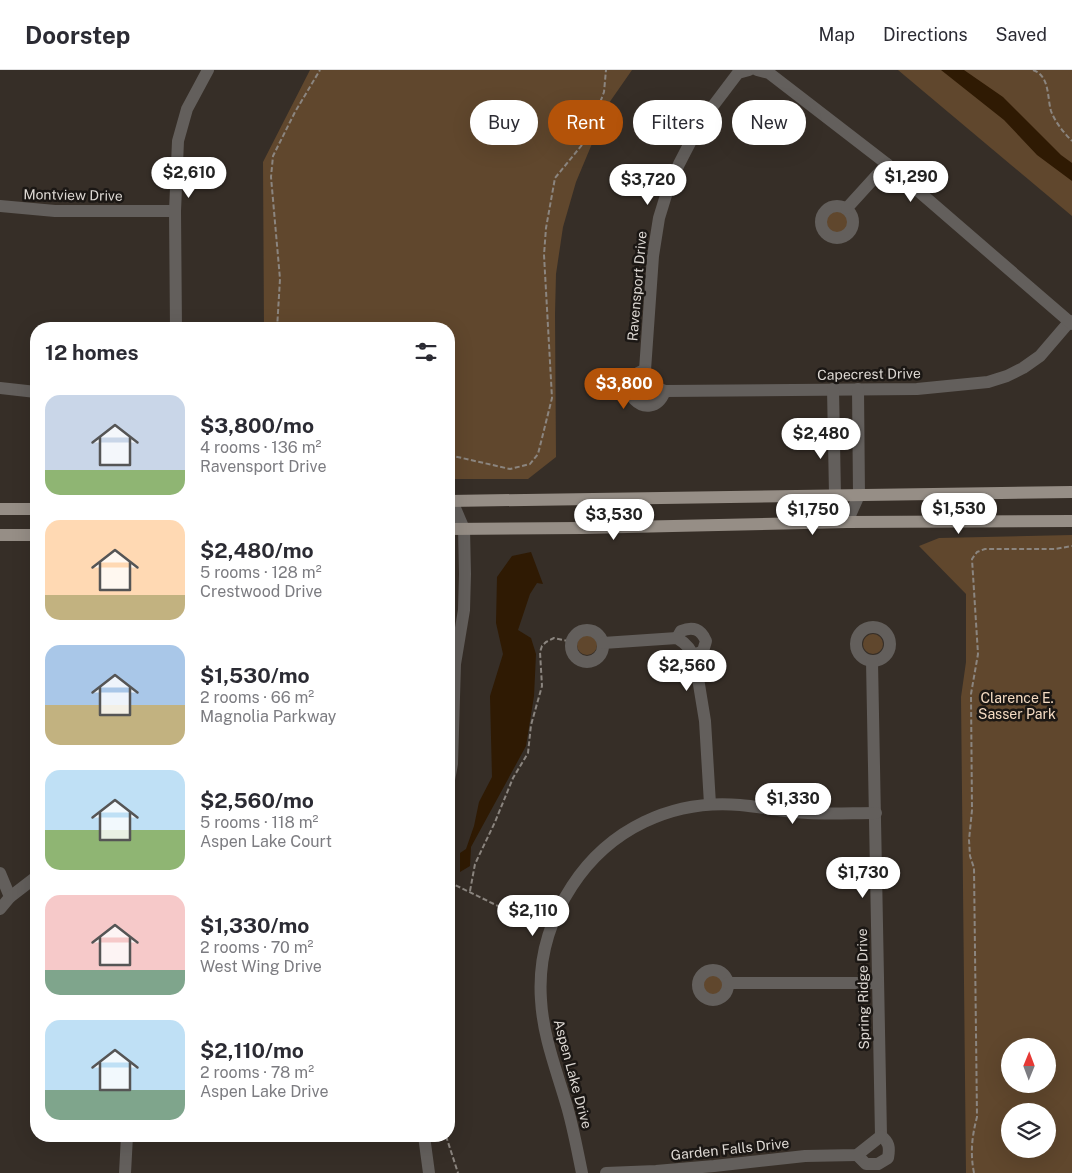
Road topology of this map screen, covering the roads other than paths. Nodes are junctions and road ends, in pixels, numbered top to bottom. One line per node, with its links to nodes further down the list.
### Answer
1 (208, 70): 7 (street)
2 (741, 71): 10 (street, Ravensport Drive)
3 (765, 71): 4 (street)
4 (887, 164): 6 (street); 9 (street)
5 (0, 206): 7 (street, Montview Drive)
6 (847, 208)
7 (175, 211): 8 (street)
8 (176, 322)
9 (1071, 323): 14 (street, Capecrest Drive)
10 (645, 370): 11 (street, Ravensport Drive); 16 (street)
11 (648, 384): 16 (street, Capecrest Drive)
12 (0, 388): 15 (street)
13 (833, 389): 14 (street, Capecrest Drive); 16 (street, Capecrest Drive); 18 (street)
14 (858, 389): 19 (street)
15 (30, 391)
16 (665, 391)
17 (1072, 492): 19 (main road)
18 (835, 495): 19 (main road); 20 (main road); 25 (street)
19 (859, 495): 25 (street)
20 (455, 503)
21 (30, 508): 22 (main road)
22 (0, 509)
23 (455, 512): 27 (street)
24 (1072, 520): 25 (main road)
25 (847, 522): 27 (main road)
26 (455, 529): 27 (main road)
27 (464, 529): 34 (street)
28 (0, 534): 29 (main road)
29 (30, 535)
30 (678, 638): 31 (street); 32 (street); 32 (street)
31 (603, 642): 31 (street)
32 (694, 655): 35 (street)
33 (872, 661): 36 (street, Spring Ridge Drive)
34 (455, 664)
35 (710, 804): 36 (street, Aspen Lake Drive); 49 (street, Aspen Lake Drive)
36 (876, 813): 42 (street, Spring Ridge Drive)
37 (0, 873): 39 (street)
38 (30, 882): 39 (street)
39 (10, 897): 40 (street)
40 (0, 909)
41 (728, 984): 42 (street)
42 (877, 984): 43 (street, Spring Ridge Drive)
43 (881, 1136): 46 (street); 46 (street, Garden Falls Drive)
44 (128, 1142): 47 (street)
45 (425, 1142): 48 (street)
46 (857, 1155): 50 (street, Garden Falls Drive)
47 (125, 1173)
48 (429, 1173)
49 (582, 1173)
50 (606, 1173)

